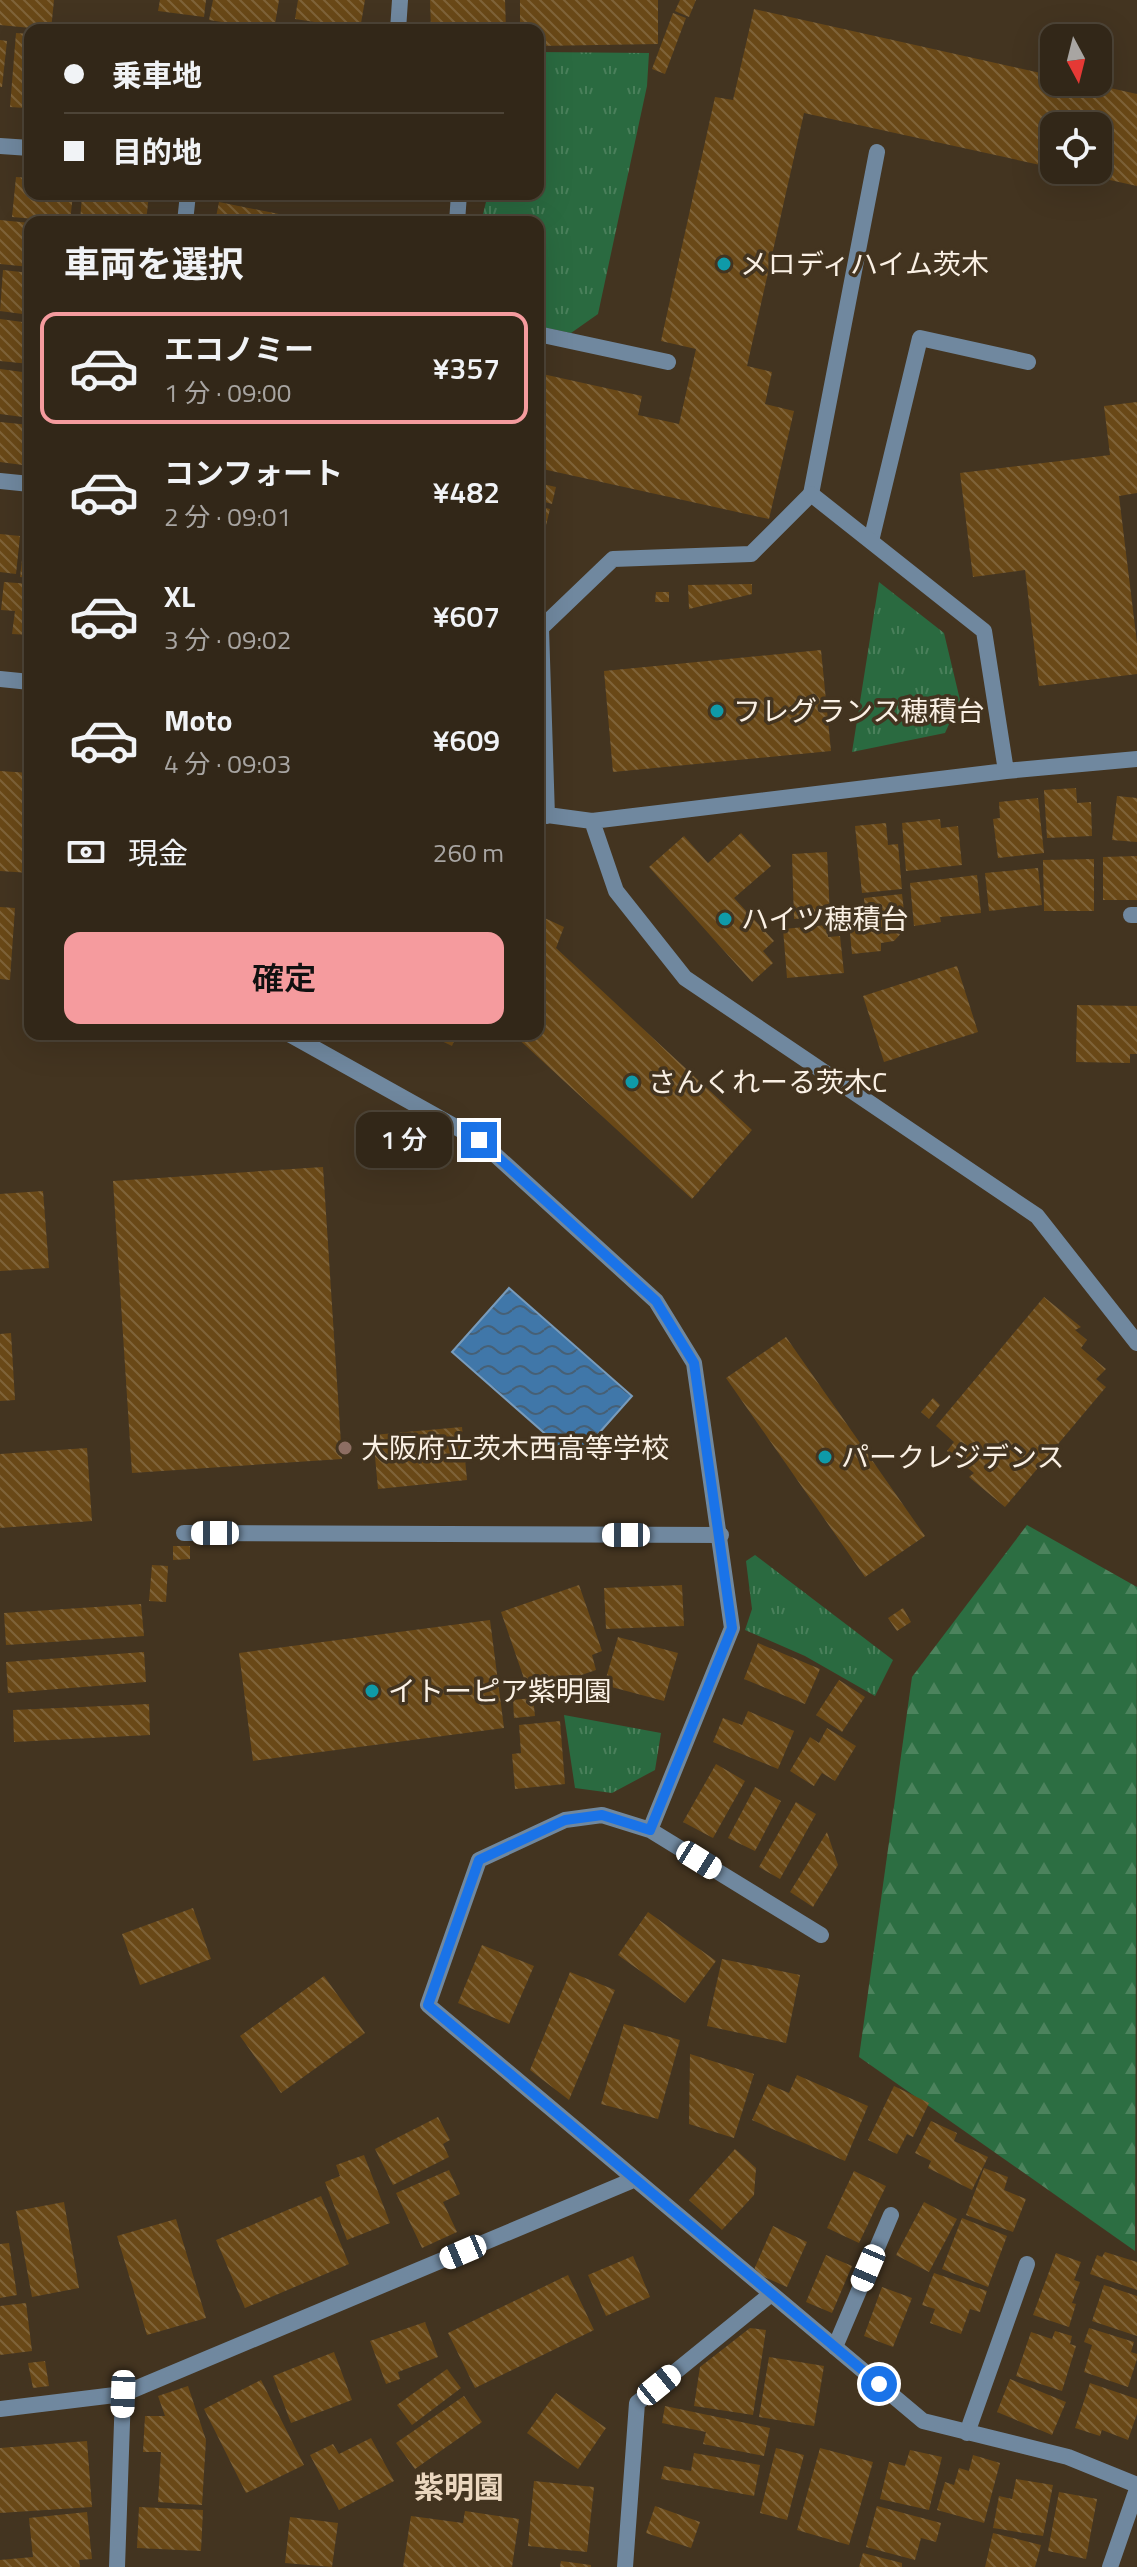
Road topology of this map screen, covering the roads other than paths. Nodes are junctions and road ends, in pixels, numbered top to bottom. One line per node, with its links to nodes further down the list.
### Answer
1 (400, 0): 2 (street)
2 (398, 24)
3 (0, 146): 4 (street)
4 (24, 148)
5 (877, 152): 11 (street)
6 (544, 335): 7 (street)
7 (668, 362)
8 (1028, 362): 12 (street)
9 (0, 481): 10 (street)
10 (24, 483)
11 (811, 494): 12 (street); 13 (street)
12 (871, 541): 17 (street)
13 (544, 625)
14 (0, 679): 15 (street)
15 (24, 681)
16 (1137, 759): 17 (street)
17 (1006, 771): 19 (street)
18 (544, 815): 19 (street)
19 (592, 821): 21 (street)
20 (300, 1040): 23 (street)
21 (1137, 1343)
22 (184, 1533): 23 (street)
23 (721, 1535): 24 (street)
24 (650, 1830): 25 (street); 26 (street)
25 (821, 1935)
26 (633, 2180): 29 (street); 31 (street)
27 (891, 2215): 30 (street)
28 (1027, 2264): 33 (street)
29 (771, 2294): 30 (street); 36 (street)
30 (835, 2347): 33 (street)
31 (123, 2394): 32 (street); 35 (street)
32 (0, 2409)
33 (967, 2433): 34 (street)
34 (1137, 2487): 37 (street)
35 (117, 2567)
36 (625, 2567)
37 (1110, 2567)

